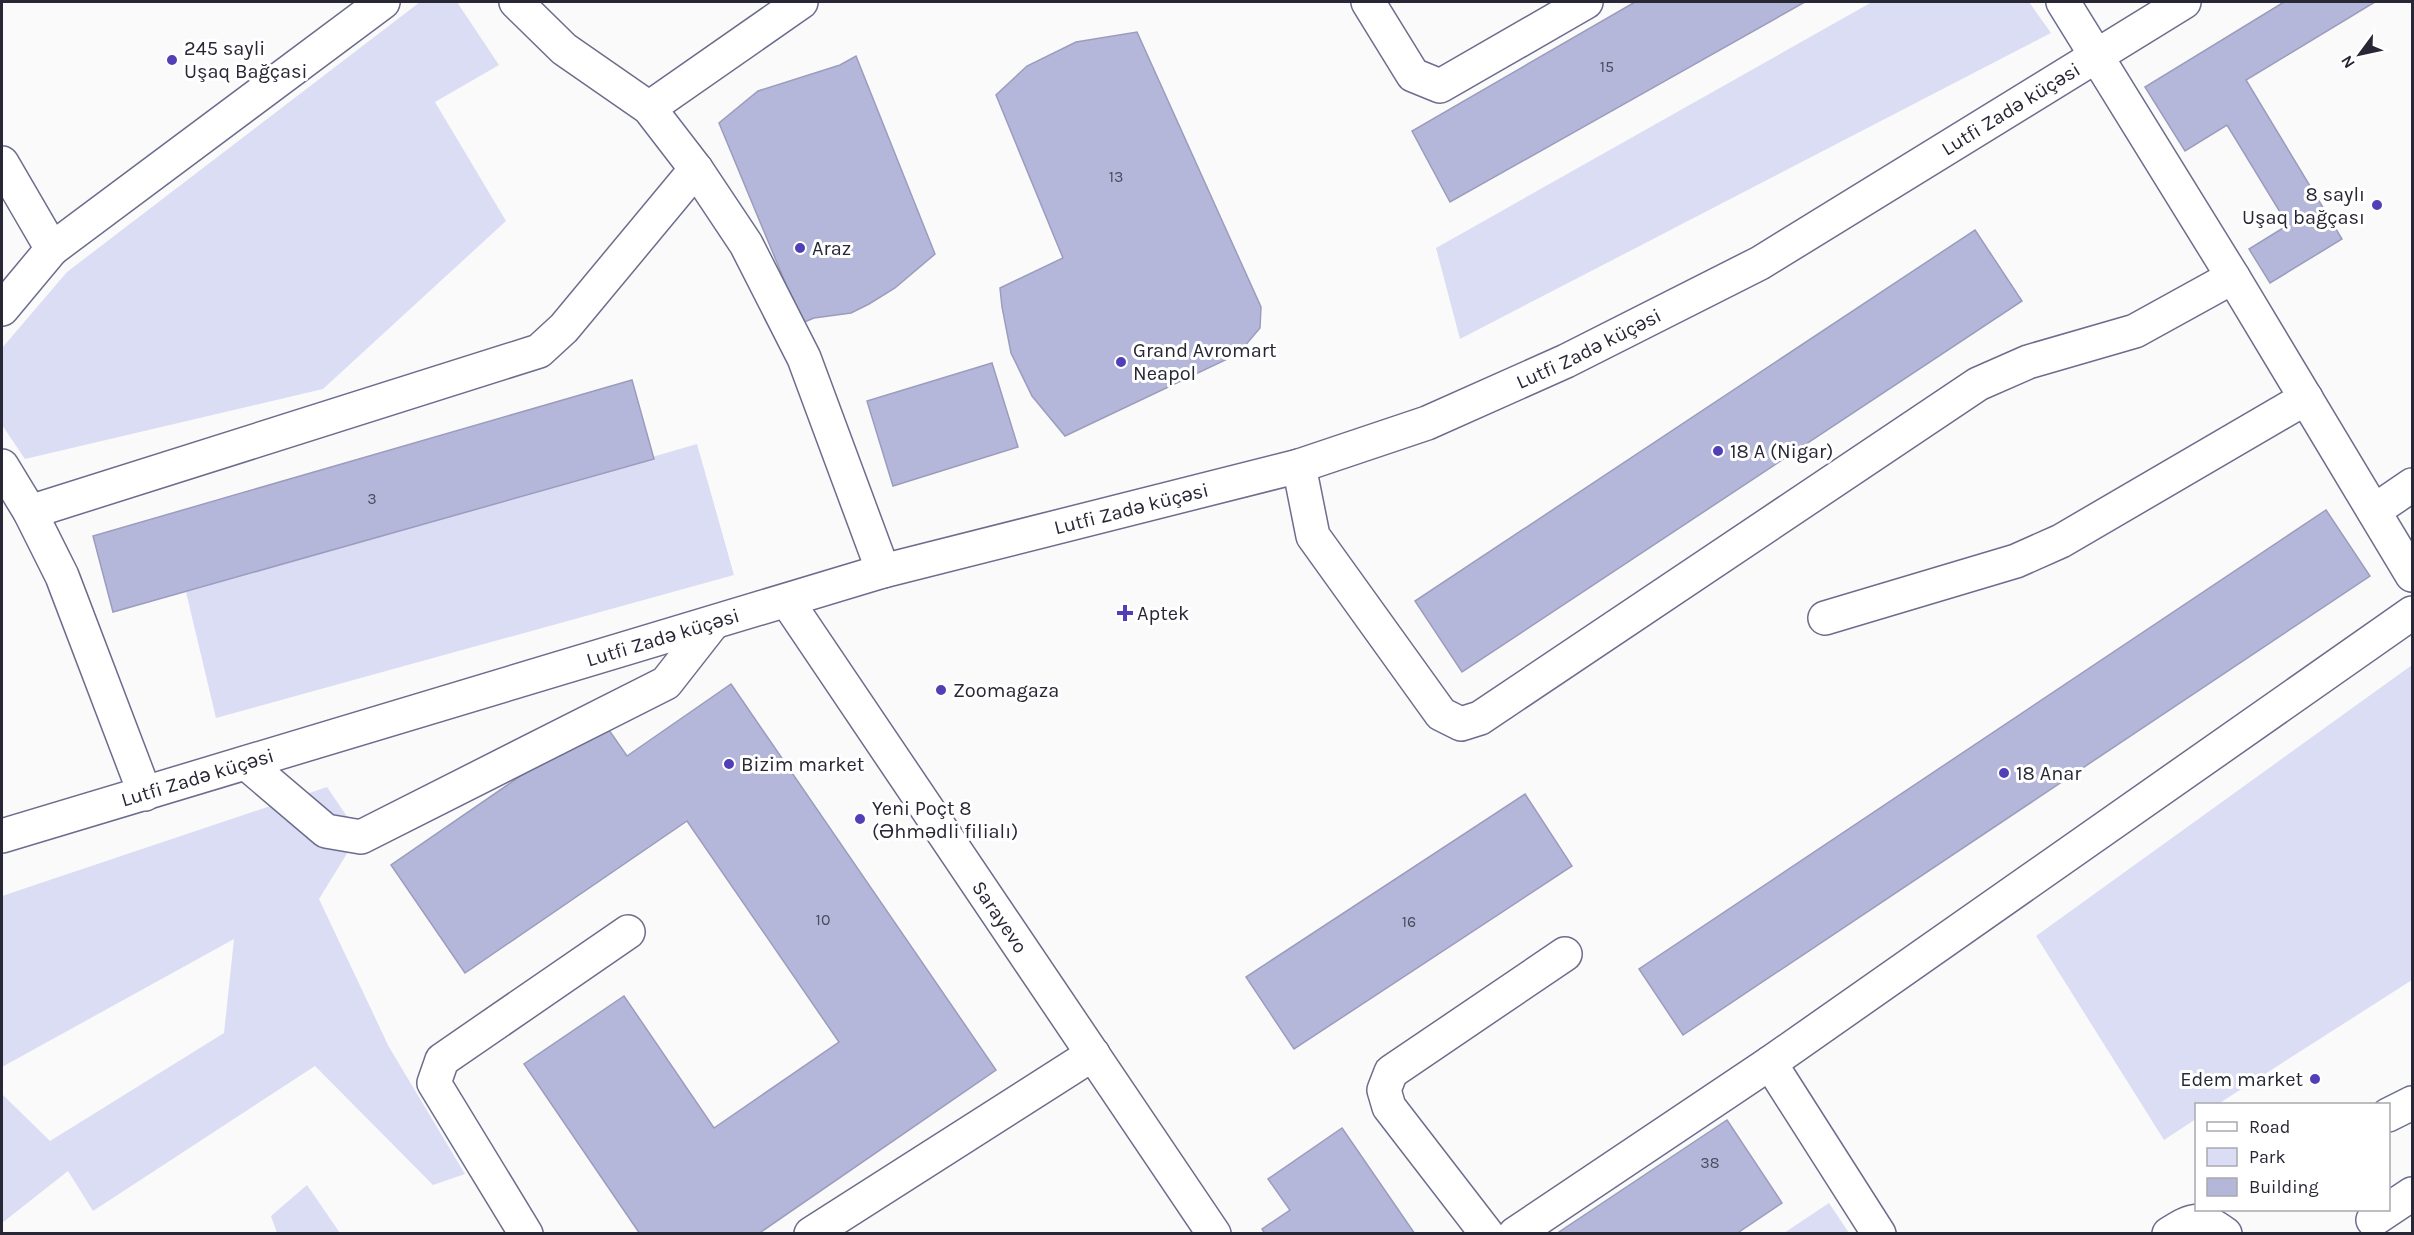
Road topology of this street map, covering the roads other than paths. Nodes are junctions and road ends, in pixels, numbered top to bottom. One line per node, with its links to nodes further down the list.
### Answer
1 (383, 2): 12 (main road)
2 (516, 2): 9 (main road)
3 (801, 2): 9 (main road)
4 (1368, 2): 5 (main road)
5 (1586, 2)
6 (2063, 2): 8 (main road)
7 (2184, 2): 8 (main road, Lutfi Zadə küçəsi)
8 (2096, 56): 13 (main road); 17 (main road, Lutfi Zadə küçəsi)
9 (649, 108): 11 (main road)
10 (2, 163): 12 (main road)
11 (696, 169): 20 (main road); 21 (main road)
12 (52, 249): 14 (main road)
13 (2234, 277): 15 (main road); 17 (main road)
14 (2, 309)
15 (2306, 398): 19 (main road); 25 (main road)
16 (2, 466): 20 (main road)
17 (1299, 466): 21 (main road, Lutfi Zadə küçəsi)
18 (2412, 485): 19 (main road)
19 (2374, 511): 22 (main road)
20 (30, 512): 28 (main road)
21 (883, 571): 23 (main road, Lutfi Zadə küçəsi)
22 (2412, 575)
23 (787, 601): 26 (main road, Lutfi Zadə küçəsi); 32 (main road, Sarayevo)
24 (2412, 613): 33 (main road)
25 (1825, 618)
26 (713, 623): 27 (main road, Lutfi Zadə küçəsi); 27 (main road)
27 (246, 763): 28 (main road, Lutfi Zadə küçəsi)
28 (145, 794): 29 (main road, Lutfi Zadə küçəsi)
29 (2, 836)
30 (628, 932): 40 (main road)
31 (1565, 954): 43 (main road)
32 (1093, 1054): 41 (main road); 42 (main road, Sarayevo)
33 (1770, 1063): 44 (main road); 45 (main road)
34 (2412, 1103): 35 (main road)
35 (2390, 1114)
36 (2412, 1194): 37 (main road)
37 (2390, 1209)
38 (2386, 1211): 39 (main road)
39 (2373, 1220)
40 (526, 1233)
41 (811, 1233)
42 (1214, 1233)
43 (1487, 1233)
44 (1515, 1233)
45 (1879, 1233)
46 (2169, 1233): 47 (main road)
47 (2224, 1233)

